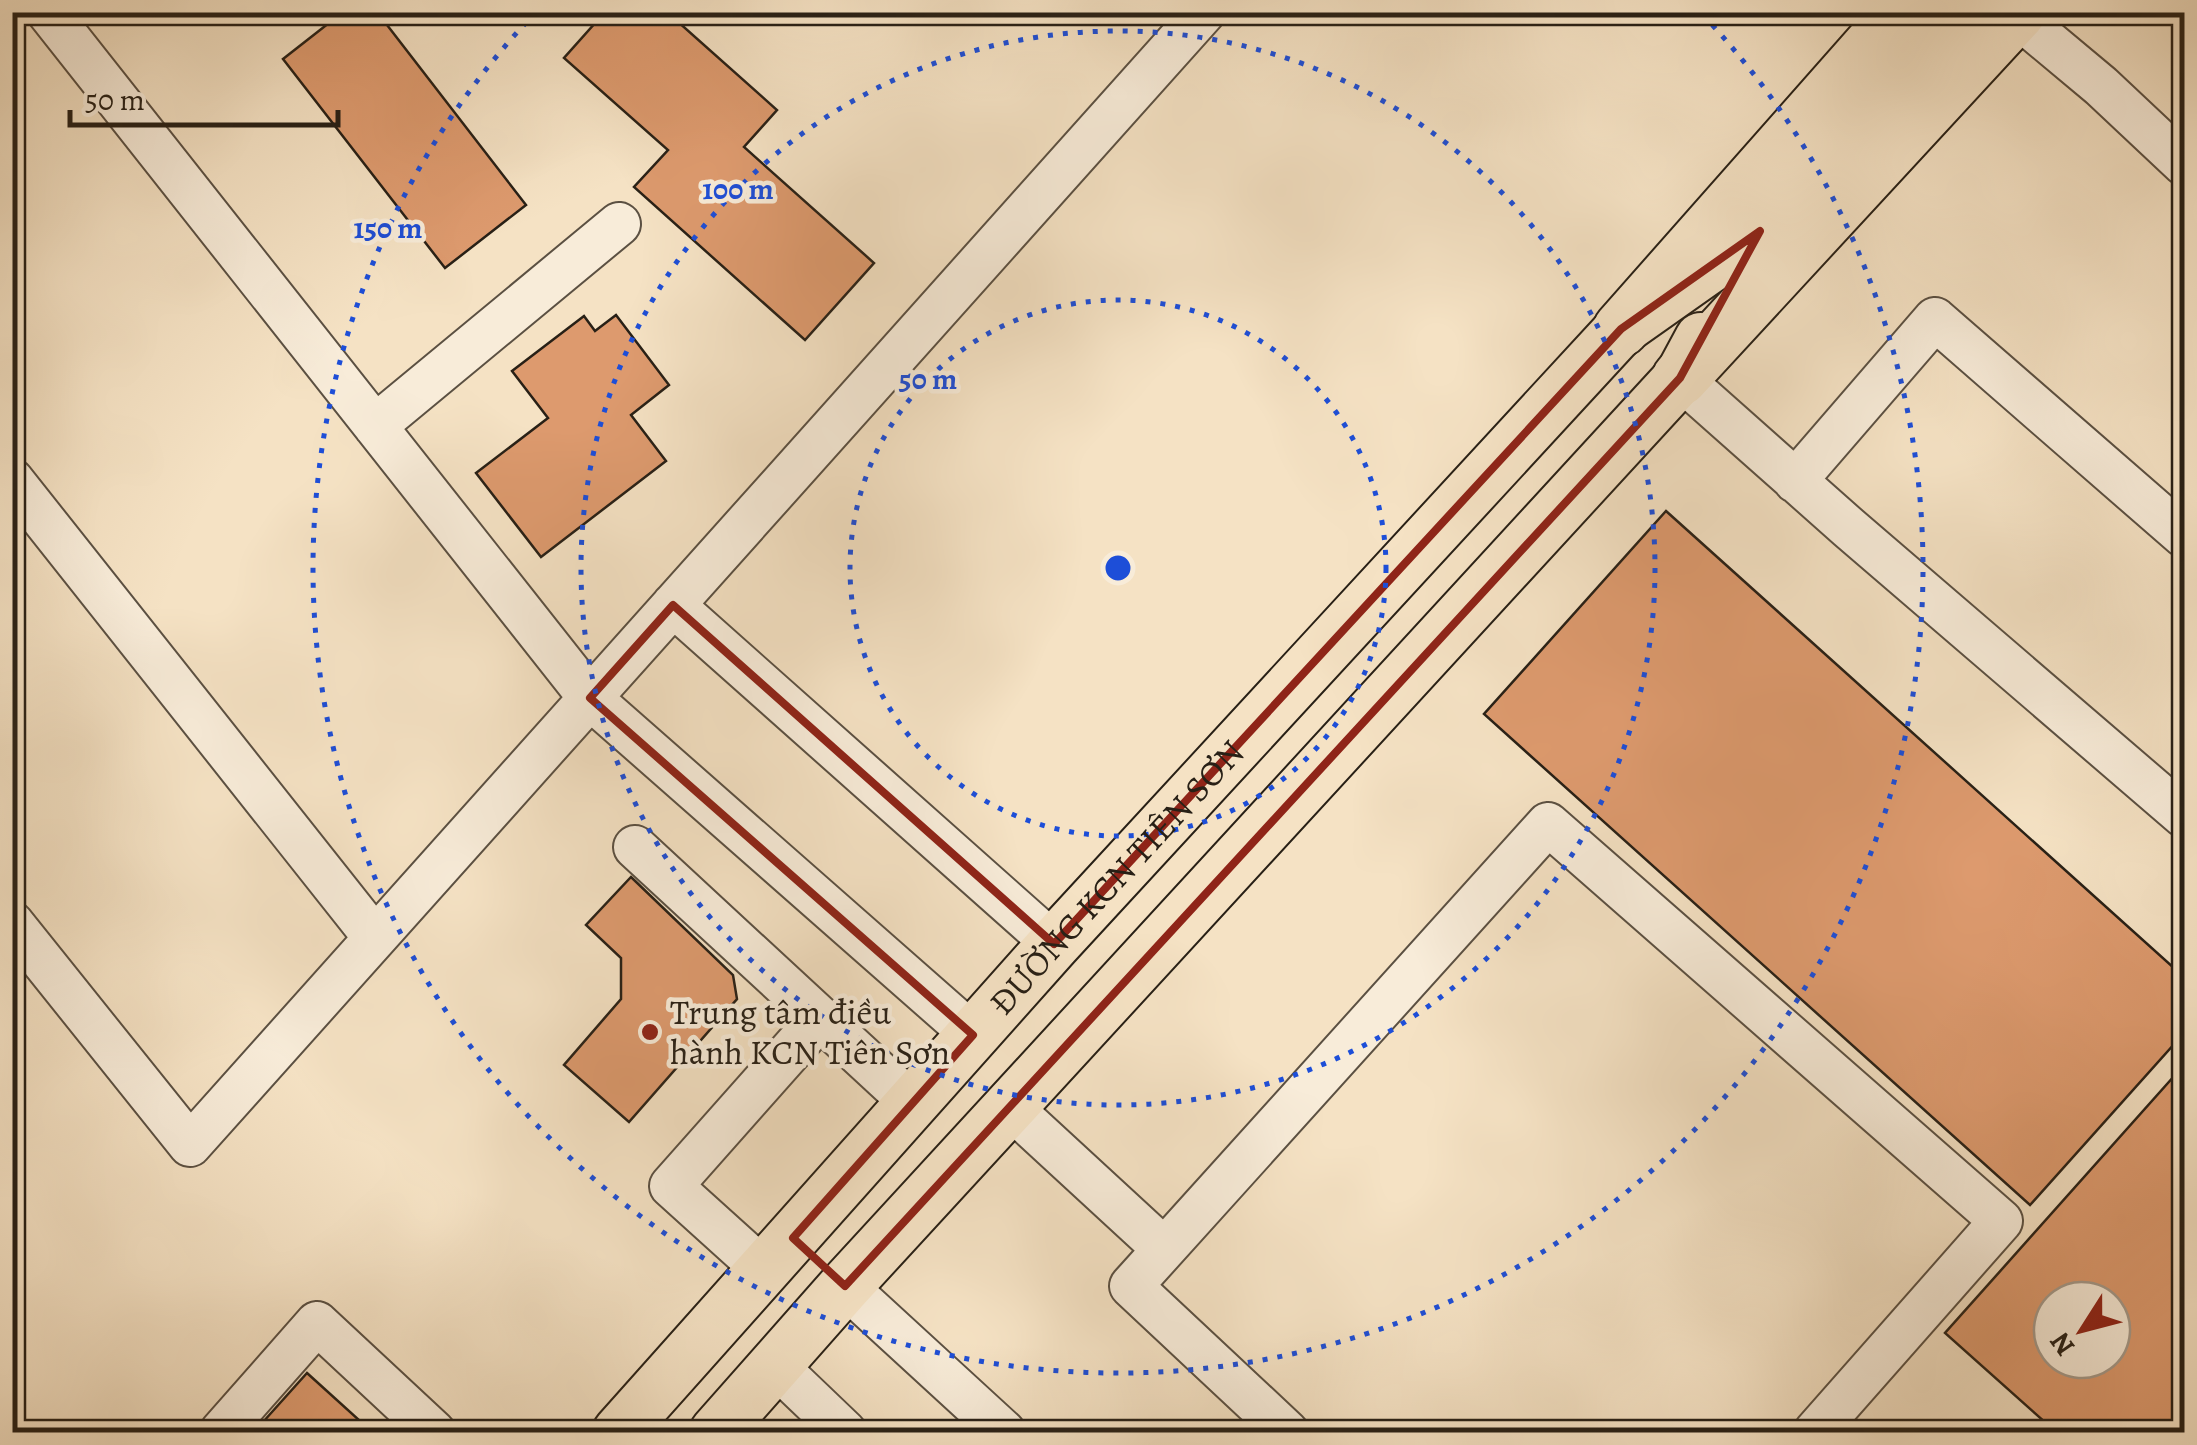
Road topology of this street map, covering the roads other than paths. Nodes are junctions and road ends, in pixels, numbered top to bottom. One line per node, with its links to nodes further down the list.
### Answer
1 (48, 12): 11 (street)
2 (1204, 12): 15 (street)
3 (1902, 12): 9 (highway)
4 (1961, 12): 8 (main road)
5 (2017, 14): 6 (street); 10 (highway)
6 (2184, 164)
7 (618, 224): 11 (street)
8 (1760, 231): 9 (main road, ĐƯỜNG KCN TIÊN SƠN); 10 (main road)
9 (1622, 329): 21 (main road, ĐƯỜNG KCN TIÊN SƠN)
10 (1680, 378): 13 (street); 25 (main road)
11 (375, 426): 16 (street)
12 (12, 480): 20 (street)
13 (1796, 482): 14 (street); 17 (street)
14 (2184, 536)
15 (673, 605): 16 (street); 21 (street)
16 (590, 698): 20 (street); 23 (street)
17 (2184, 816)
18 (635, 847): 22 (street)
19 (12, 923): 20 (street)
20 (375, 938)
21 (1054, 944): 23 (main road, ĐƯỜNG KCN TIÊN SƠN)
22 (820, 1018): 24 (street); 27 (street)
23 (974, 1035): 24 (main road, ĐƯỜNG KCN TIÊN SƠN)
24 (912, 1103): 27 (main road, ĐƯỜNG KCN TIÊN SƠN)
25 (1011, 1108): 26 (street); 28 (main road)
26 (1164, 1249): 36 (street); 37 (street)
27 (778, 1254): 28 (main road); 32 (main road, ĐƯỜNG KCN TIÊN SƠN)
28 (845, 1286): 29 (main road); 35 (street)
29 (775, 1366): 33 (main road); 34 (street)
30 (220, 1432): 31 (street)
31 (434, 1432)
32 (619, 1432)
33 (716, 1432)
34 (845, 1432)
35 (1004, 1432)
36 (1287, 1432)
37 (1815, 1432)

